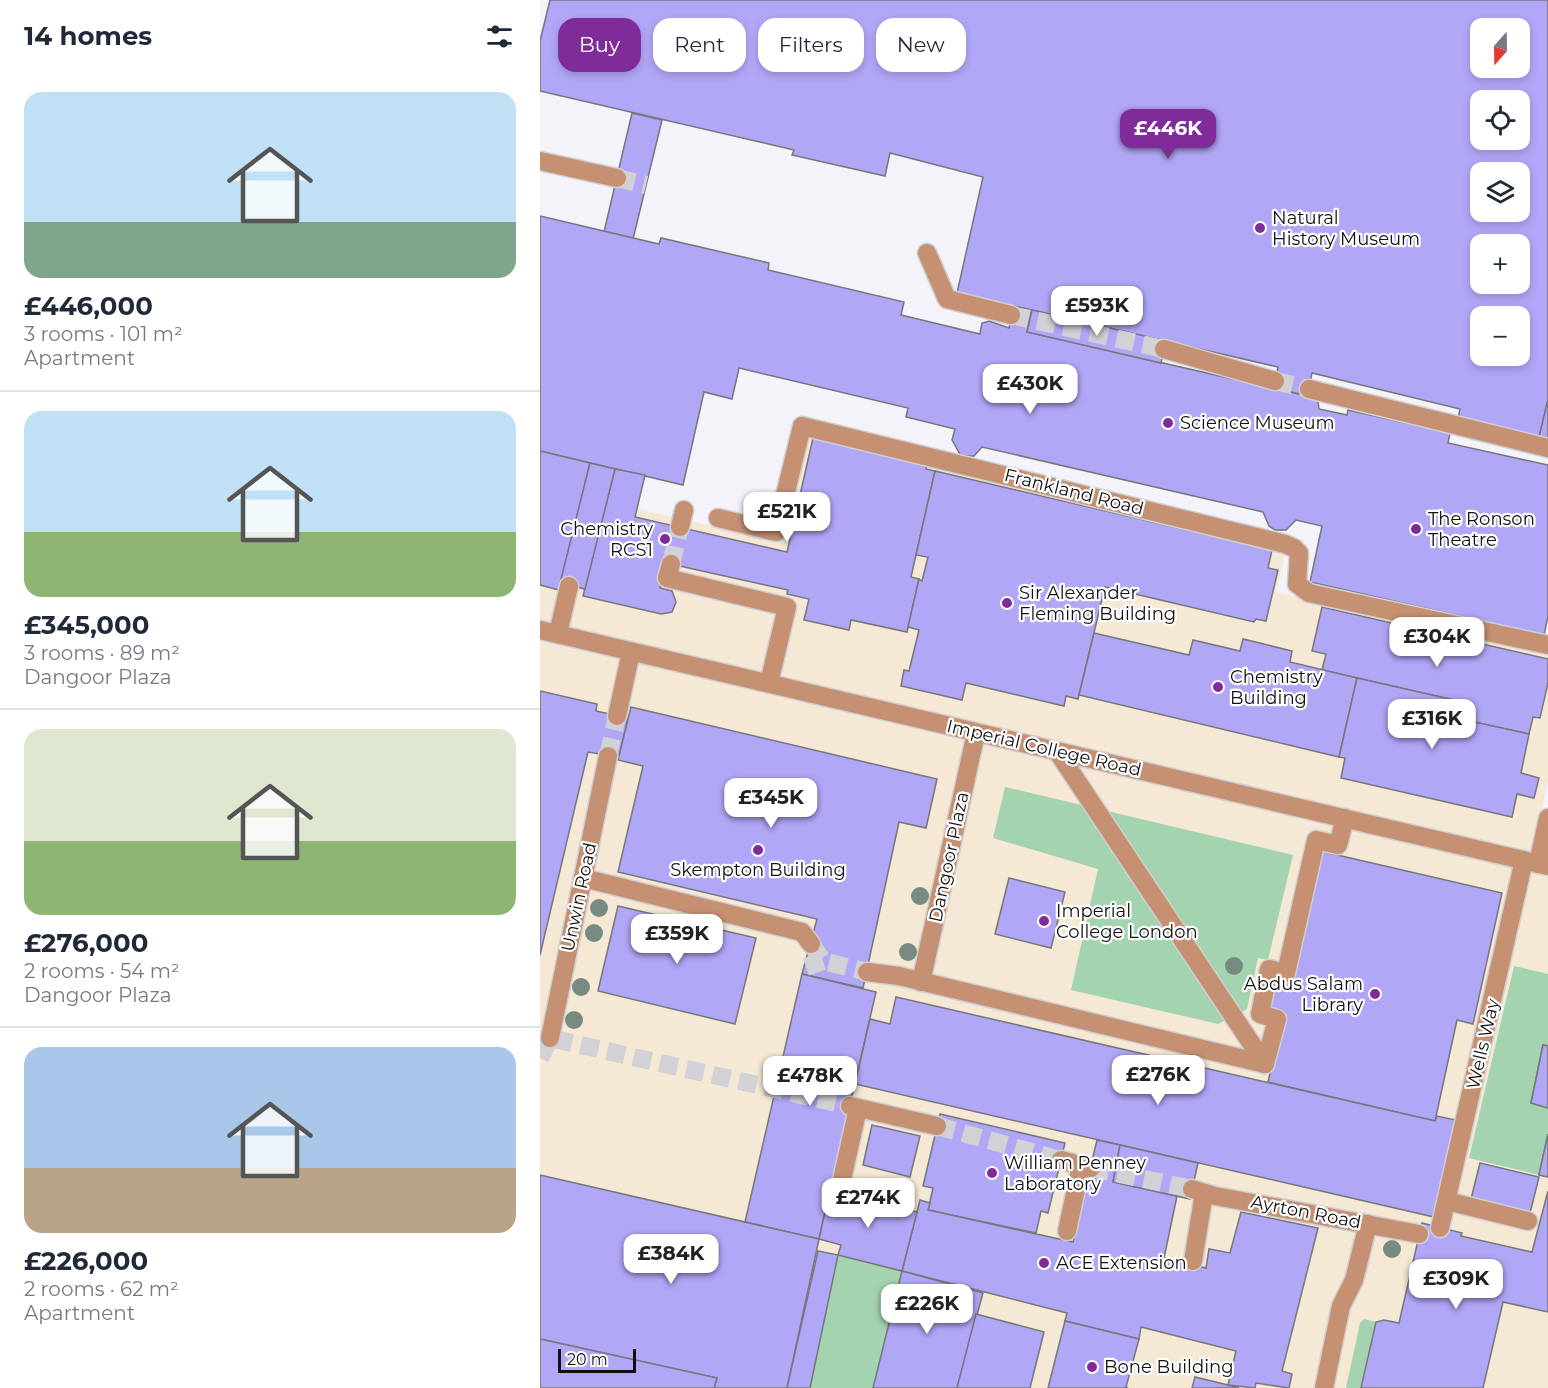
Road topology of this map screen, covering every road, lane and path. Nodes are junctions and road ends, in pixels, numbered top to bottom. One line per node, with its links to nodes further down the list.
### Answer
1 (540, 161): 2 (street)
2 (617, 178)
3 (927, 253): 4 (street)
4 (1011, 315)
5 (1164, 349): 6 (street)
6 (1275, 381)
7 (1309, 389): 8 (street)
8 (1548, 448)
9 (718, 518): 13 (street, Frankland Road)
10 (671, 564): 15 (street)
11 (569, 586): 12 (street)
12 (549, 632): 14 (street, Imperial College Road)
13 (1548, 645)
14 (631, 652): 15 (street, Imperial College Road); 16 (street)
15 (769, 683): 17 (street, Imperial College Road)
16 (617, 716)
17 (976, 733): 18 (street, Imperial College Road); 26 (street, Dangoor Plaza)
18 (1057, 752): 20 (street, Imperial College Road); 28 (street)
19 (608, 756): 23 (street, Unwin Road)
20 (1345, 818): 22 (street, Imperial College Road); 28 (street)
21 (1548, 818): 22 (street, Wells Way)
22 (1537, 863): 32 (street, Wells Way)
23 (583, 878): 24 (street); 27 (street, Unwin Road)
24 (811, 944)
25 (867, 972): 26 (street)
26 (921, 982): 28 (street)
27 (550, 1038)
28 (1265, 1064)
29 (937, 1125): 31 (street)
30 (1061, 1160): 36 (street)
31 (841, 1184)
32 (1447, 1201): 33 (street); 35 (street, Wells Way)
33 (1528, 1221)
34 (1368, 1224): 37 (street, Ayrton Road); 38 (street, Ayrton Road); 39 (street)
35 (1440, 1228)
36 (1066, 1231)
37 (1419, 1234)
38 (1193, 1261)
39 (1324, 1388)

